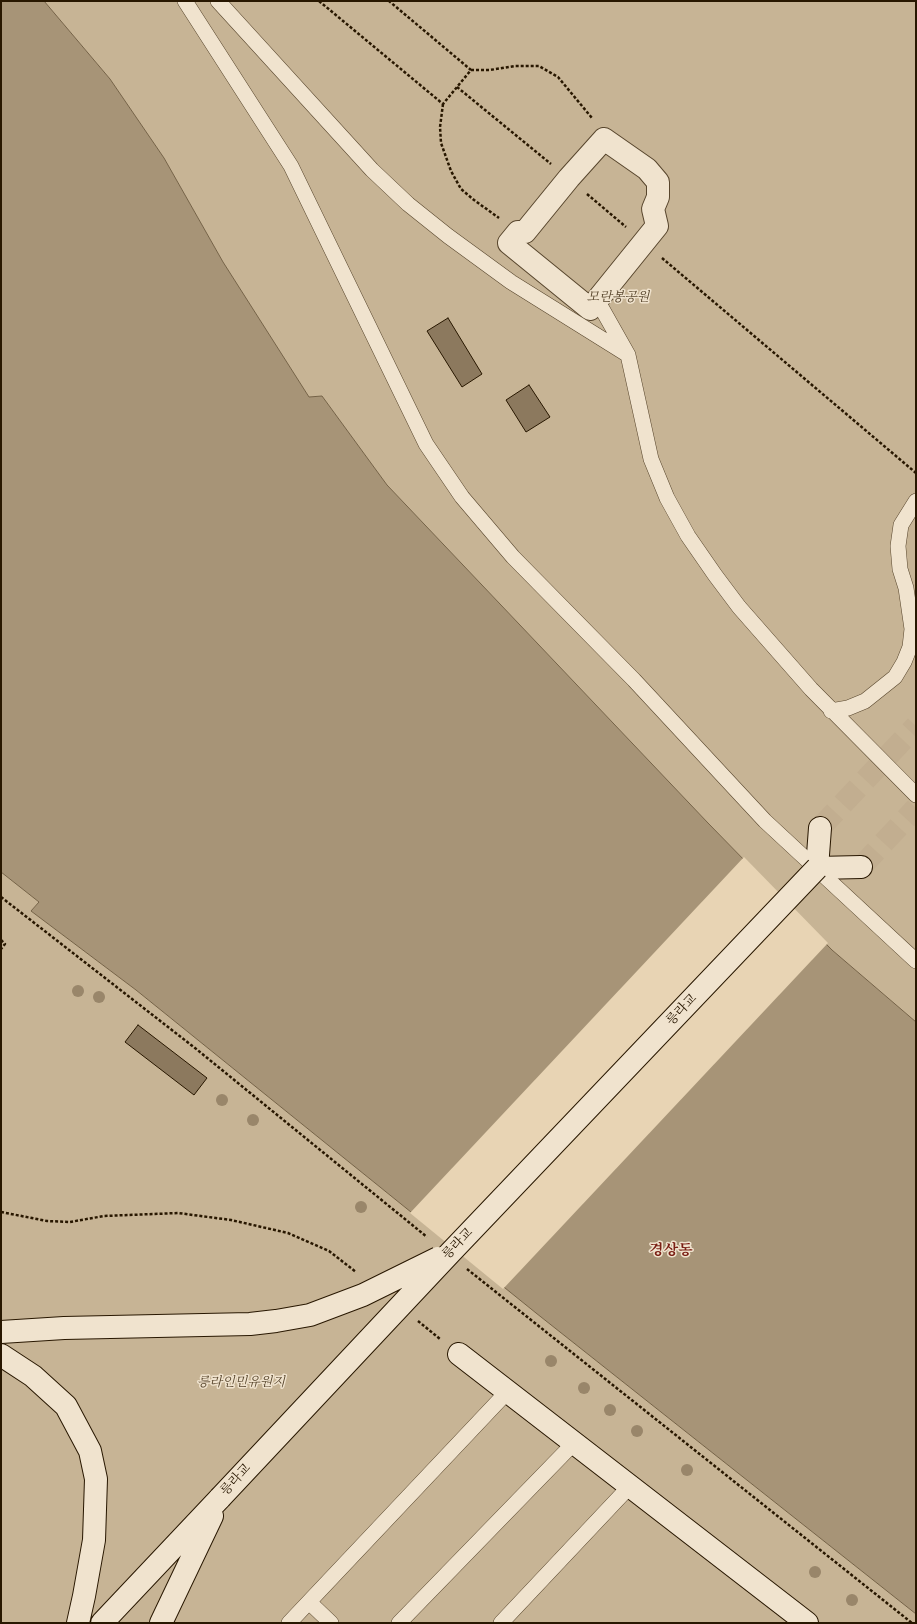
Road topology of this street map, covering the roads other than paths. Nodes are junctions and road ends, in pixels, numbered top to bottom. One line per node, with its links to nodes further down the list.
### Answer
1 (185, 1): 11 (lane)
2 (218, 1): 4 (lane)
3 (597, 300): 3 (main road); 4 (lane)
4 (628, 355): 6 (lane)
5 (916, 502): 6 (lane)
6 (831, 711): 7 (lane)
7 (916, 795)
8 (820, 828): 10 (main road)
9 (861, 867): 10 (main road)
10 (817, 868): 12 (main road, 릉라교, bridge)
11 (916, 961)
12 (450, 1252): 13 (main road, bridge); 19 (main road, 릉라교, bridge)
13 (1, 1332)
14 (459, 1354): 16 (main road)
15 (1, 1355): 21 (main road)
16 (508, 1391): 17 (main road); 20 (lane)
17 (574, 1443): 18 (main road); 26 (lane)
18 (630, 1486): 27 (lane); 28 (main road)
19 (220, 1498): 22 (main road, 릉라교); 23 (main road)
20 (309, 1602): 24 (lane); 25 (lane)
21 (78, 1623)
22 (102, 1623)
23 (161, 1623)
24 (289, 1623)
25 (331, 1623)
26 (398, 1623)
27 (501, 1623)
28 (807, 1623)

